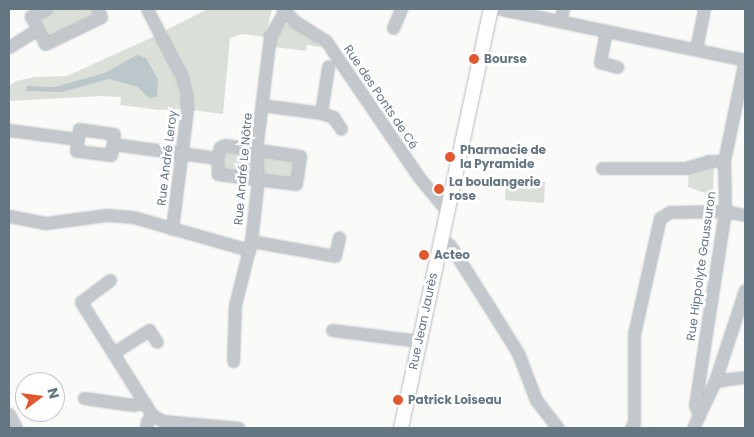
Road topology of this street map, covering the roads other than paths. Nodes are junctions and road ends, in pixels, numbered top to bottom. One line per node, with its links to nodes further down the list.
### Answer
1 (46, 9): 12 (street)
2 (98, 9): 12 (street)
3 (147, 9): 26 (street, Rue André Leroy)
4 (401, 9): 11 (street)
5 (491, 9): 31 (main road, Rue Jean Jaurès)
6 (501, 9): 10 (street)
7 (563, 9): 10 (street)
8 (704, 9): 15 (street)
9 (283, 10): 19 (street, Rue André Le Nôtre); 31 (street, Rue des Ponts de Cé)
10 (560, 21): 13 (street)
11 (393, 28)
12 (36, 30): 14 (street)
13 (606, 31): 15 (street); 18 (street)
14 (9, 47)
15 (696, 49): 16 (street)
16 (745, 60): 28 (street, Rue Hippolyte Gaussuron)
17 (328, 67): 20 (street)
18 (617, 67)
19 (262, 105): 20 (street); 25 (street, Rue André Le Nôtre)
20 (321, 113): 21 (street)
21 (341, 128)
22 (9, 130): 23 (street)
23 (77, 139): 24 (street); 24 (street)
24 (113, 144): 26 (street)
25 (256, 150): 27 (street); 30 (street, Rue André Le Nôtre); 30 (street)
26 (181, 154): 27 (street); 35 (street, Rue André Leroy)
27 (217, 158): 30 (street)
28 (724, 161): 29 (street); 32 (street, Rue Hippolyte Gaussuron)
29 (602, 168)
30 (258, 180): 38 (street, Rue André Le Nôtre)
31 (447, 211): 37 (main road, Rue Jean Jaurès)
32 (725, 211): 33 (street); 52 (street, Rue Hippolyte Gaussuron); 58 (street)
33 (745, 215)
34 (9, 216): 35 (street)
35 (172, 228): 38 (street)
36 (339, 237): 38 (street)
37 (441, 240): 42 (main road, Rue Jean Jaurès); 57 (street)
38 (250, 246): 45 (street, Rue André Le Nôtre)
39 (110, 280): 44 (street)
40 (745, 290): 47 (street)
41 (332, 330): 42 (street)
42 (418, 341): 56 (main road, Rue Jean Jaurès)
43 (157, 342): 44 (street)
44 (113, 353): 49 (street)
45 (233, 360)
46 (745, 377): 47 (street)
47 (714, 381): 52 (street)
48 (84, 398): 49 (street)
49 (145, 402): 51 (street)
50 (9, 414): 53 (street)
51 (152, 415): 54 (street); 55 (street)
52 (700, 416): 59 (street)
53 (16, 428)
54 (146, 428)
55 (239, 428)
56 (401, 428)
57 (556, 428)
58 (631, 428)
59 (693, 428)

